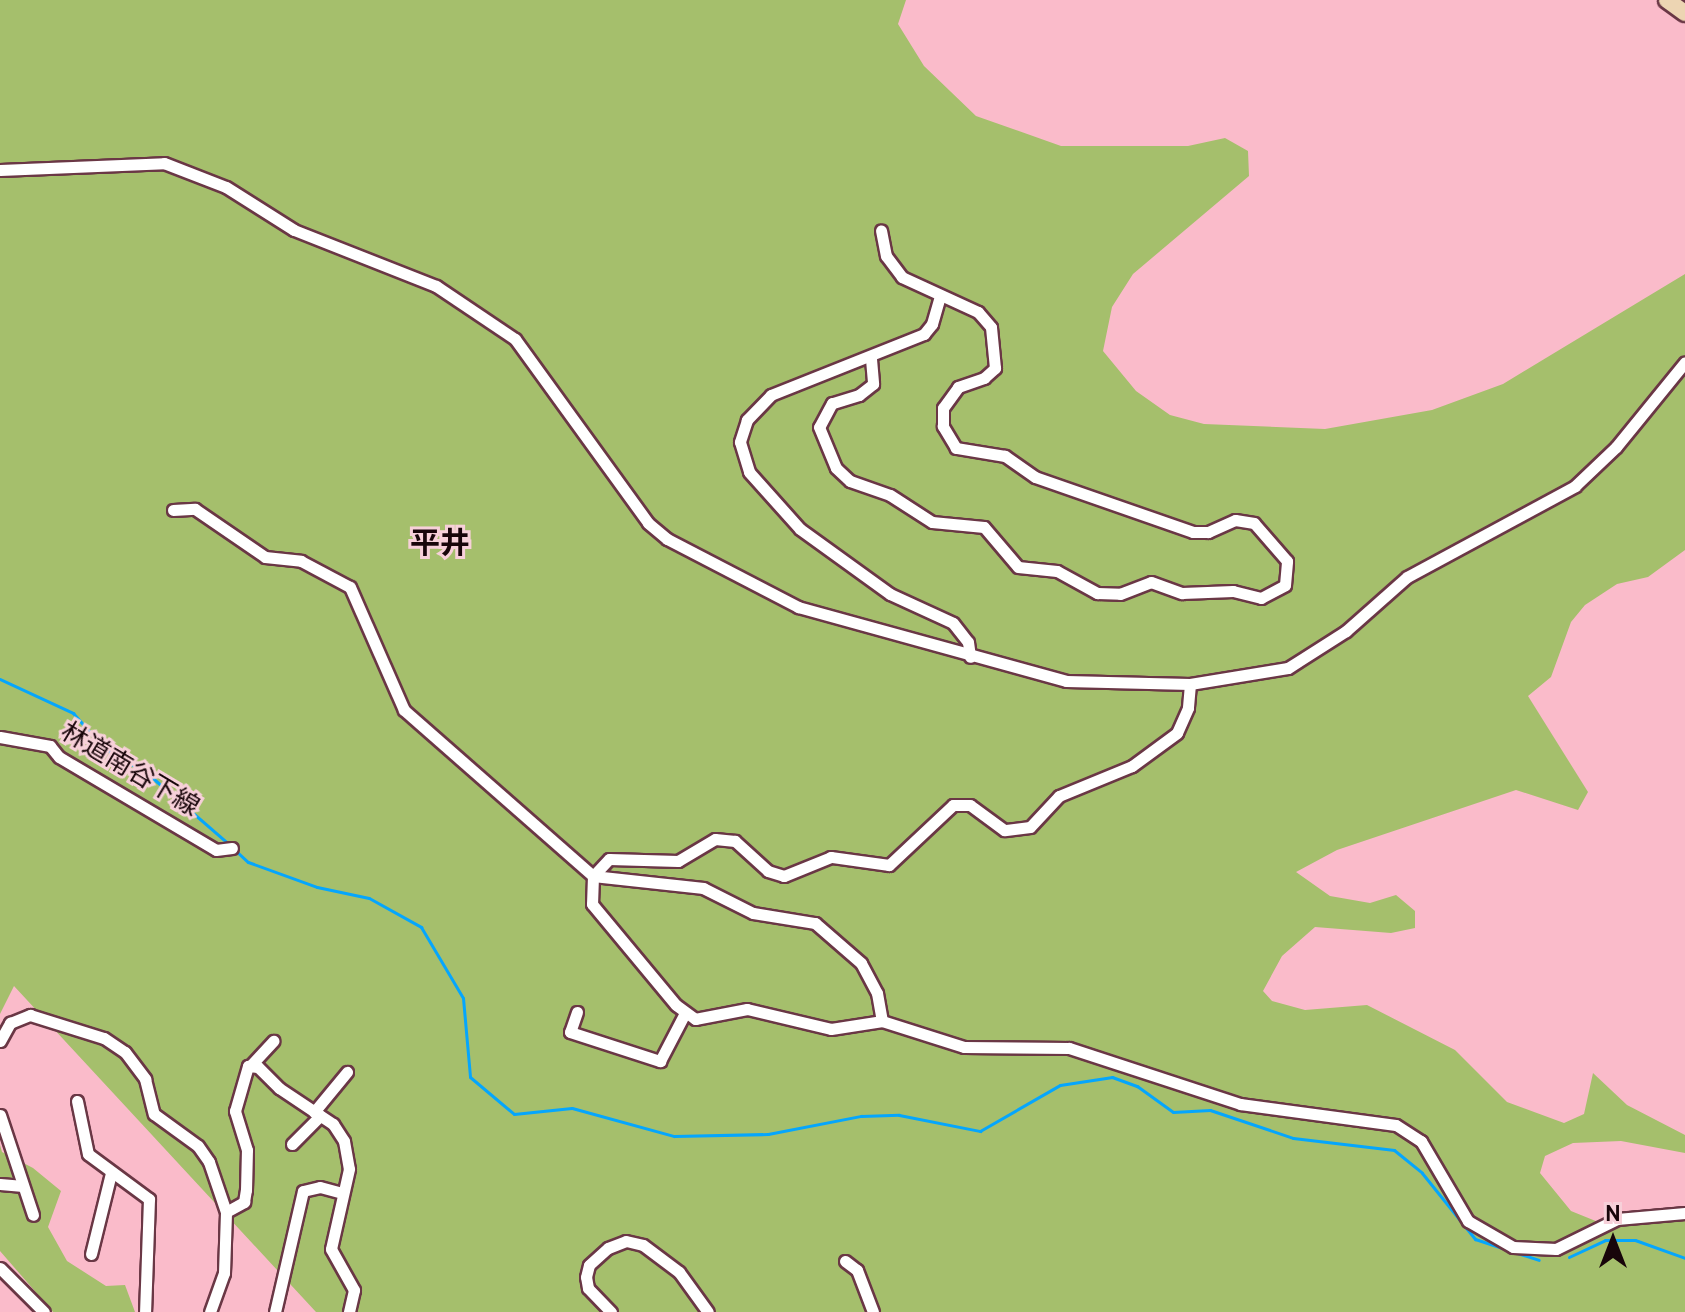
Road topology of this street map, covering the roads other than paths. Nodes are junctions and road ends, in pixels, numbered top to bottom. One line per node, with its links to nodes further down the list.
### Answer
1 (1667, 0): 2 (street)
2 (1685, 13)
3 (0, 170): 9 (street)
4 (881, 230): 5 (street)
5 (940, 296): 6 (street); 6 (street)
6 (871, 359): 9 (street)
7 (1685, 362): 10 (street)
8 (173, 510): 13 (street)
9 (970, 657): 10 (street)
10 (1190, 684): 13 (street)
11 (0, 737): 12 (street, 林道南谷下線)
12 (232, 848)
13 (593, 876): 15 (street); 16 (street)
14 (577, 1012): 15 (street)
15 (685, 1013): 16 (street)
16 (882, 1021): 30 (street)
17 (0, 1041): 29 (street)
18 (273, 1041): 19 (street)
19 (251, 1065): 22 (street); 29 (street)
20 (347, 1072): 22 (street)
21 (77, 1101): 25 (street)
22 (317, 1114): 24 (street); 28 (street)
23 (0, 1115): 27 (street)
24 (292, 1144)
25 (111, 1173): 32 (street); 36 (street)
26 (0, 1184): 27 (street)
27 (23, 1186): 31 (street)
28 (342, 1193): 38 (street); 39 (street)
29 (226, 1212): 37 (street)
30 (1685, 1213)
31 (33, 1215)
32 (91, 1254)
33 (845, 1261): 42 (street)
34 (0, 1268): 35 (street)
35 (44, 1312)
36 (145, 1312)
37 (210, 1312)
38 (275, 1312)
39 (349, 1312)
40 (611, 1312): 41 (street)
41 (708, 1312)
42 (873, 1312)

